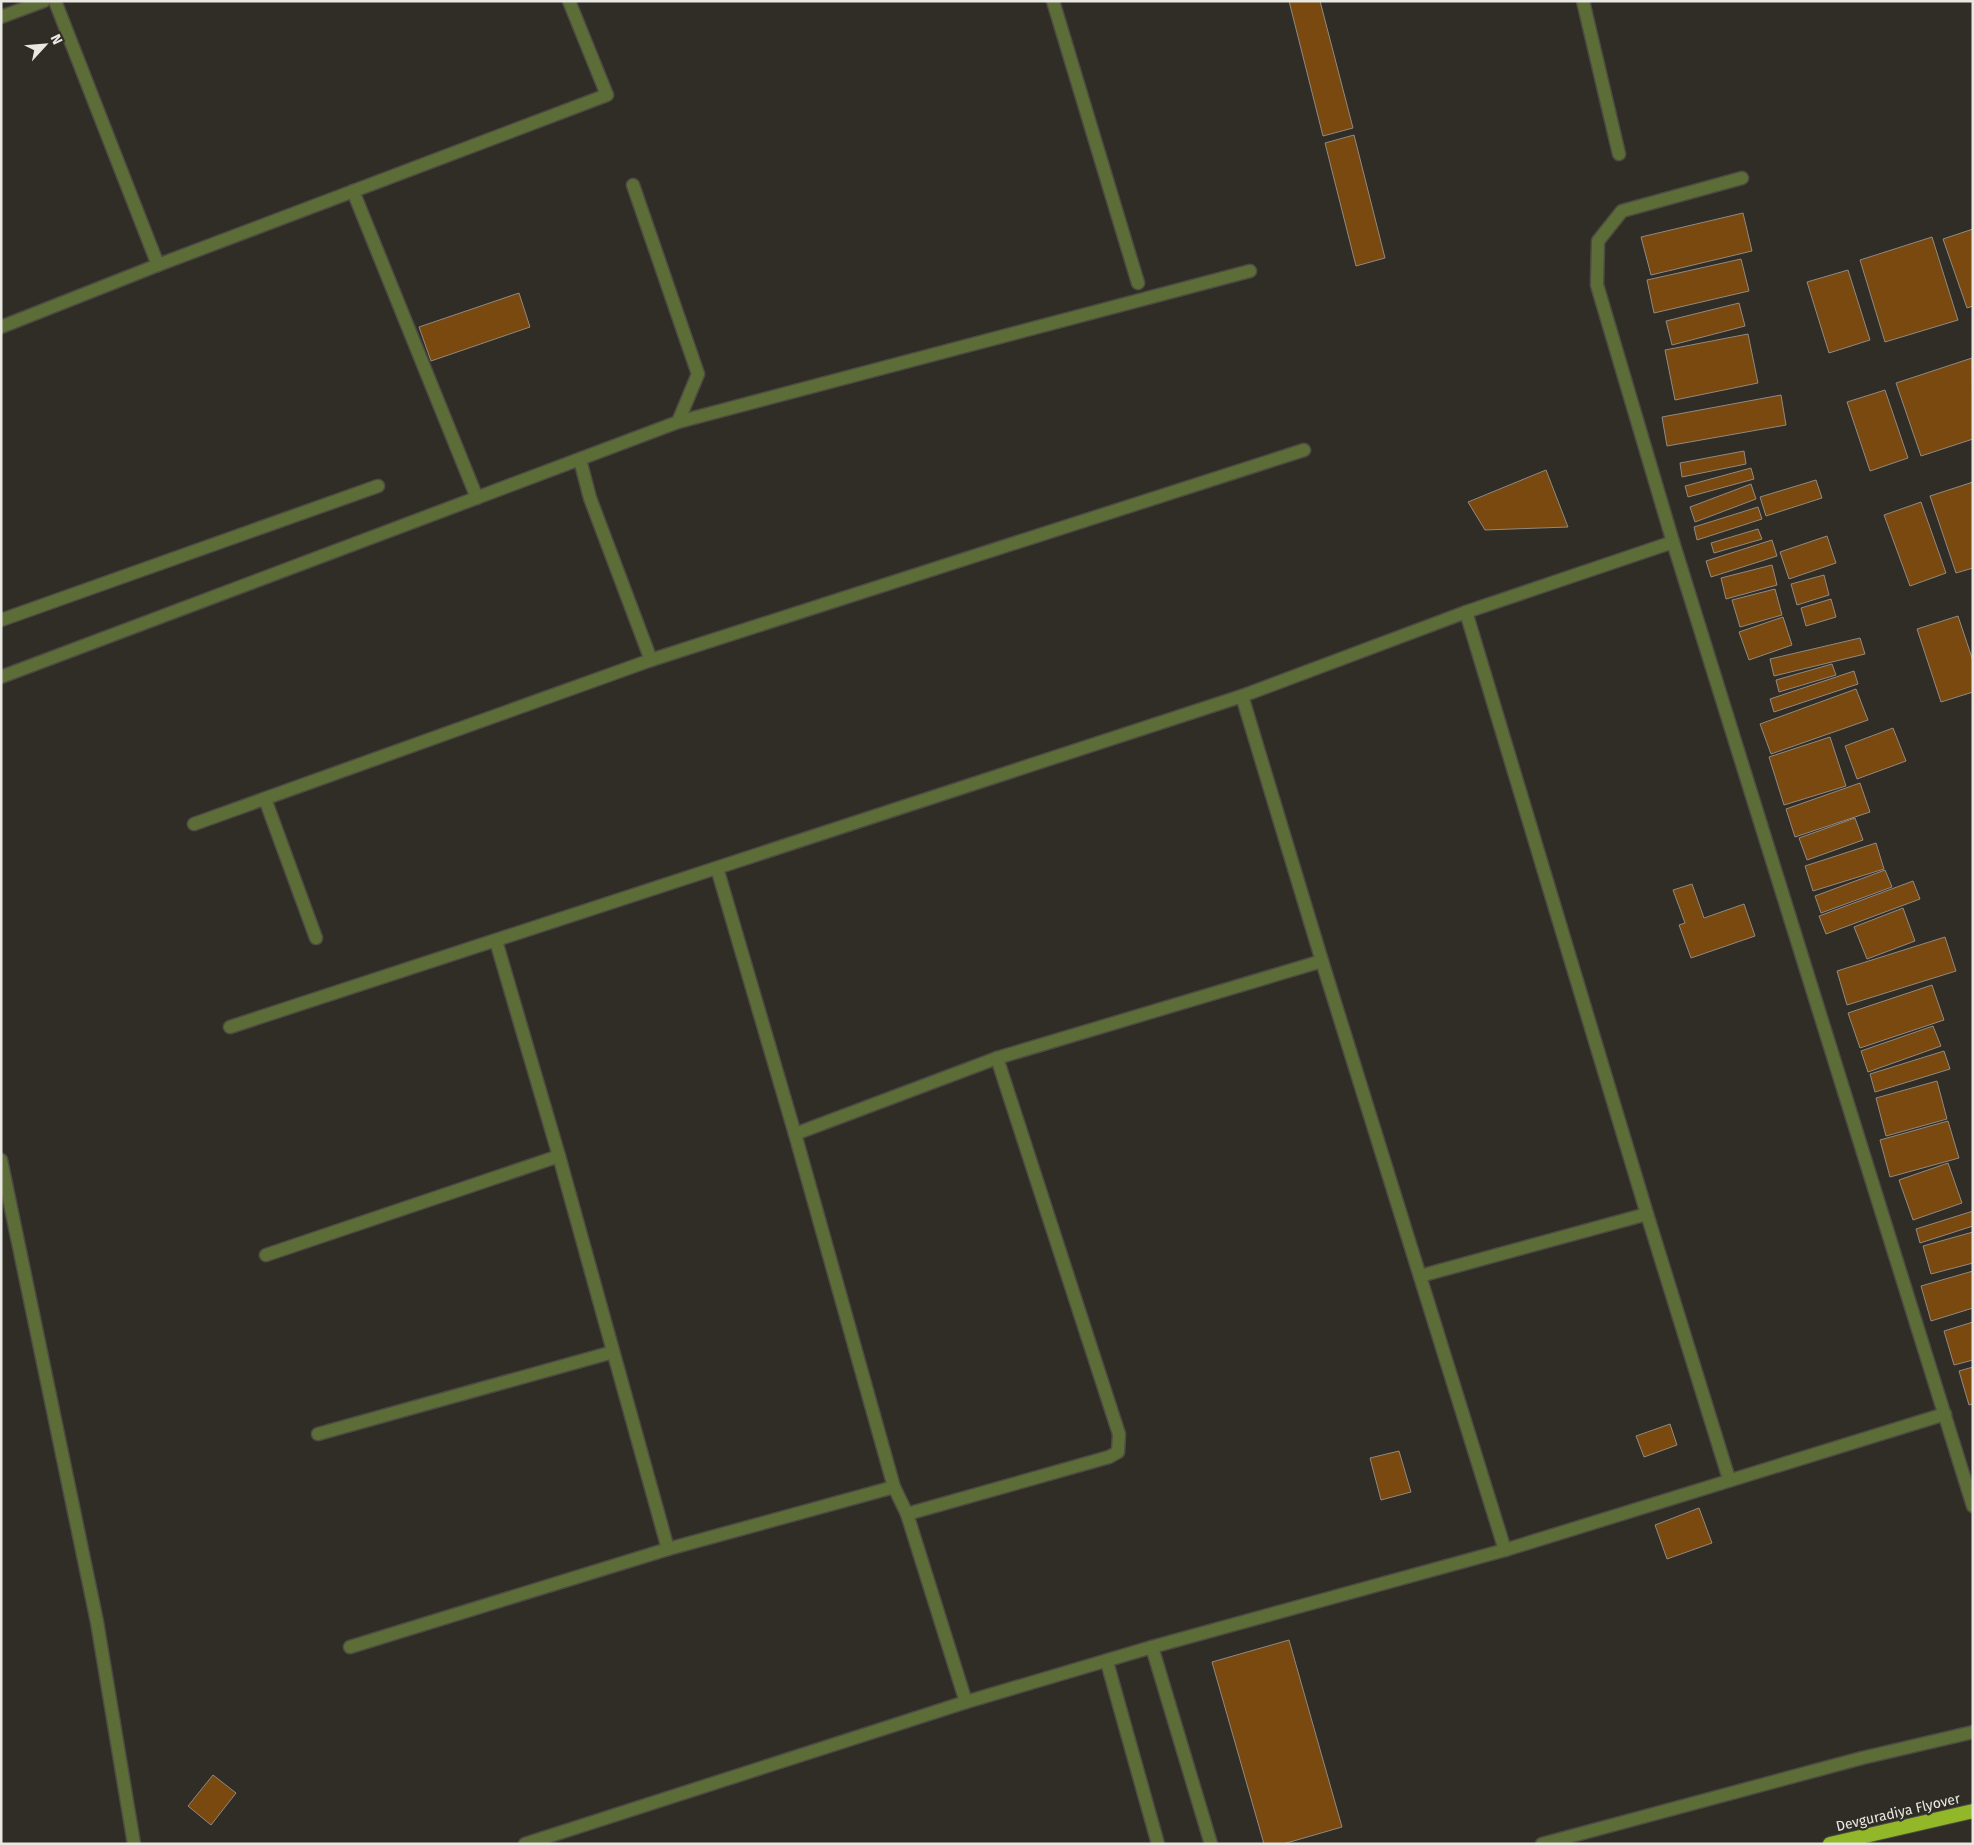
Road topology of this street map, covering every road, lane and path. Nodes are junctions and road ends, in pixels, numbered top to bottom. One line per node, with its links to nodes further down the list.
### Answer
1 (44, 1): 6 (street)
2 (55, 1): 11 (street)
3 (570, 1): 10 (street)
4 (1053, 1): 13 (street)
5 (1583, 1): 7 (street)
6 (1, 17)
7 (1619, 154)
8 (1742, 178): 20 (street)
9 (632, 185): 15 (street)
10 (353, 191): 11 (street); 19 (street)
11 (158, 265): 14 (street)
12 (1250, 271): 15 (street)
13 (1138, 284)
14 (1, 327)
15 (678, 422): 17 (street)
16 (1304, 450): 23 (street)
17 (580, 460): 19 (street); 23 (street)
18 (378, 486): 22 (street)
19 (477, 498): 24 (street)
20 (1673, 542): 21 (street); 41 (street)
21 (1466, 612): 25 (street); 37 (street)
22 (1, 620)
23 (651, 660): 26 (street)
24 (1, 677)
25 (1242, 696): 28 (street); 31 (street)
26 (264, 799): 27 (street); 29 (street)
27 (194, 824)
28 (717, 868): 30 (street); 34 (street)
29 (316, 938)
30 (496, 941): 32 (street); 35 (street)
31 (1322, 961): 33 (street); 39 (street)
32 (230, 1027)
33 (997, 1058): 34 (street); 46 (street)
34 (795, 1134): 44 (street)
35 (559, 1156): 38 (street); 40 (street)
36 (1, 1160): 55 (street)
37 (1647, 1214): 39 (street); 43 (street)
38 (266, 1254)
39 (1420, 1276): 48 (street)
40 (613, 1352): 42 (street); 47 (street)
41 (1945, 1414): 43 (street); 45 (street)
42 (318, 1434)
43 (1729, 1480): 48 (street)
44 (894, 1486): 46 (street); 47 (street)
45 (1973, 1506)
46 (907, 1514): 52 (street)
47 (668, 1549): 49 (street)
48 (1505, 1550): 50 (street)
49 (350, 1646)
50 (1152, 1647): 51 (street); 58 (street)
51 (1107, 1662): 52 (street); 57 (street)
52 (966, 1702): 56 (street)
53 (1973, 1732): 59 (street)
54 (1973, 1812): 60 (highway, Devguradiya Flyover)
55 (134, 1844)
56 (525, 1844)
57 (1158, 1844)
58 (1212, 1844)
59 (1542, 1844)
60 (1830, 1844)

